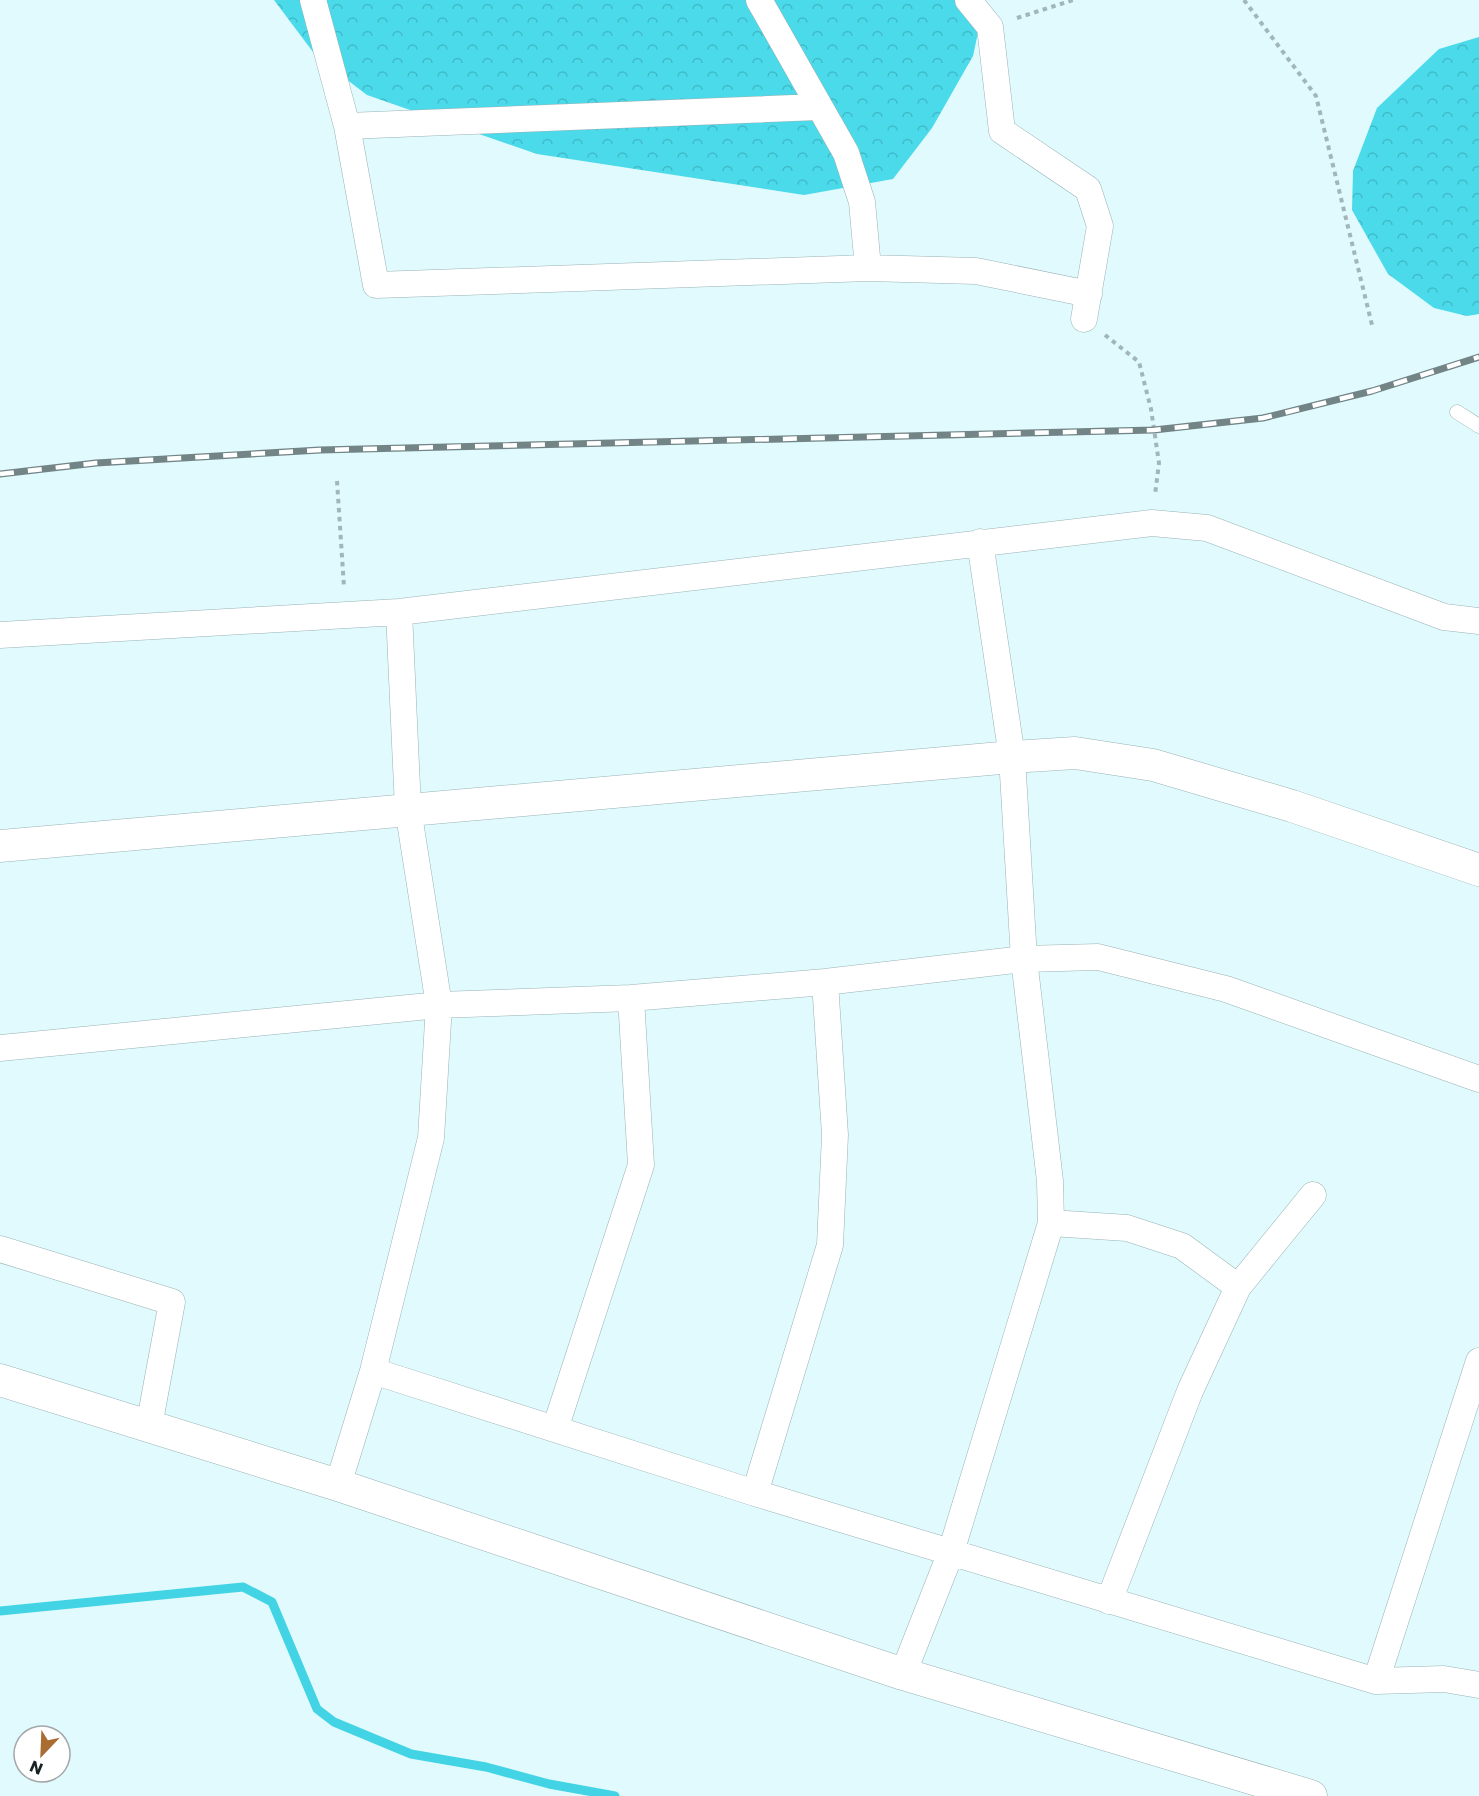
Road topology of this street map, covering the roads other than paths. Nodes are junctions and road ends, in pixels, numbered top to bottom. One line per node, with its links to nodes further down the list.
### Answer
1 (313, 0): 5 (street)
2 (759, 0): 4 (street)
3 (968, 0): 7 (street)
4 (818, 108): 5 (street); 6 (street)
5 (347, 126): 6 (street)
6 (868, 268): 7 (street)
7 (1089, 294): 8 (street)
8 (1084, 319)
9 (1457, 412): 10 (lane)
10 (1479, 426)
11 (980, 542): 12 (street); 13 (street); 15 (street)
12 (399, 612): 14 (street); 16 (street)
13 (1479, 621)
14 (0, 635)
15 (1012, 757): 16 (street); 18 (street); 19 (street)
16 (408, 810): 17 (street); 22 (street)
17 (0, 846)
18 (1479, 870)
19 (1024, 959): 20 (street); 24 (street); 26 (street)
20 (825, 982): 21 (street); 35 (street)
21 (631, 998): 22 (street); 33 (street)
22 (439, 1005): 23 (street); 30 (street)
23 (0, 1048)
24 (1479, 1079)
25 (1313, 1195): 28 (street)
26 (1051, 1223): 28 (street); 36 (street)
27 (0, 1249): 32 (street)
28 (1238, 1287): 37 (street)
29 (1479, 1361): 39 (street)
30 (373, 1371): 33 (street); 34 (street)
31 (0, 1380): 32 (street)
32 (149, 1426): 34 (street)
33 (555, 1429): 35 (street)
34 (338, 1485): 38 (street)
35 (755, 1493): 36 (street)
36 (951, 1552): 37 (street); 38 (street)
37 (1109, 1600): 39 (street)
38 (903, 1674): 41 (street)
39 (1376, 1681): 40 (street)
40 (1479, 1685)
41 (1311, 1796)

